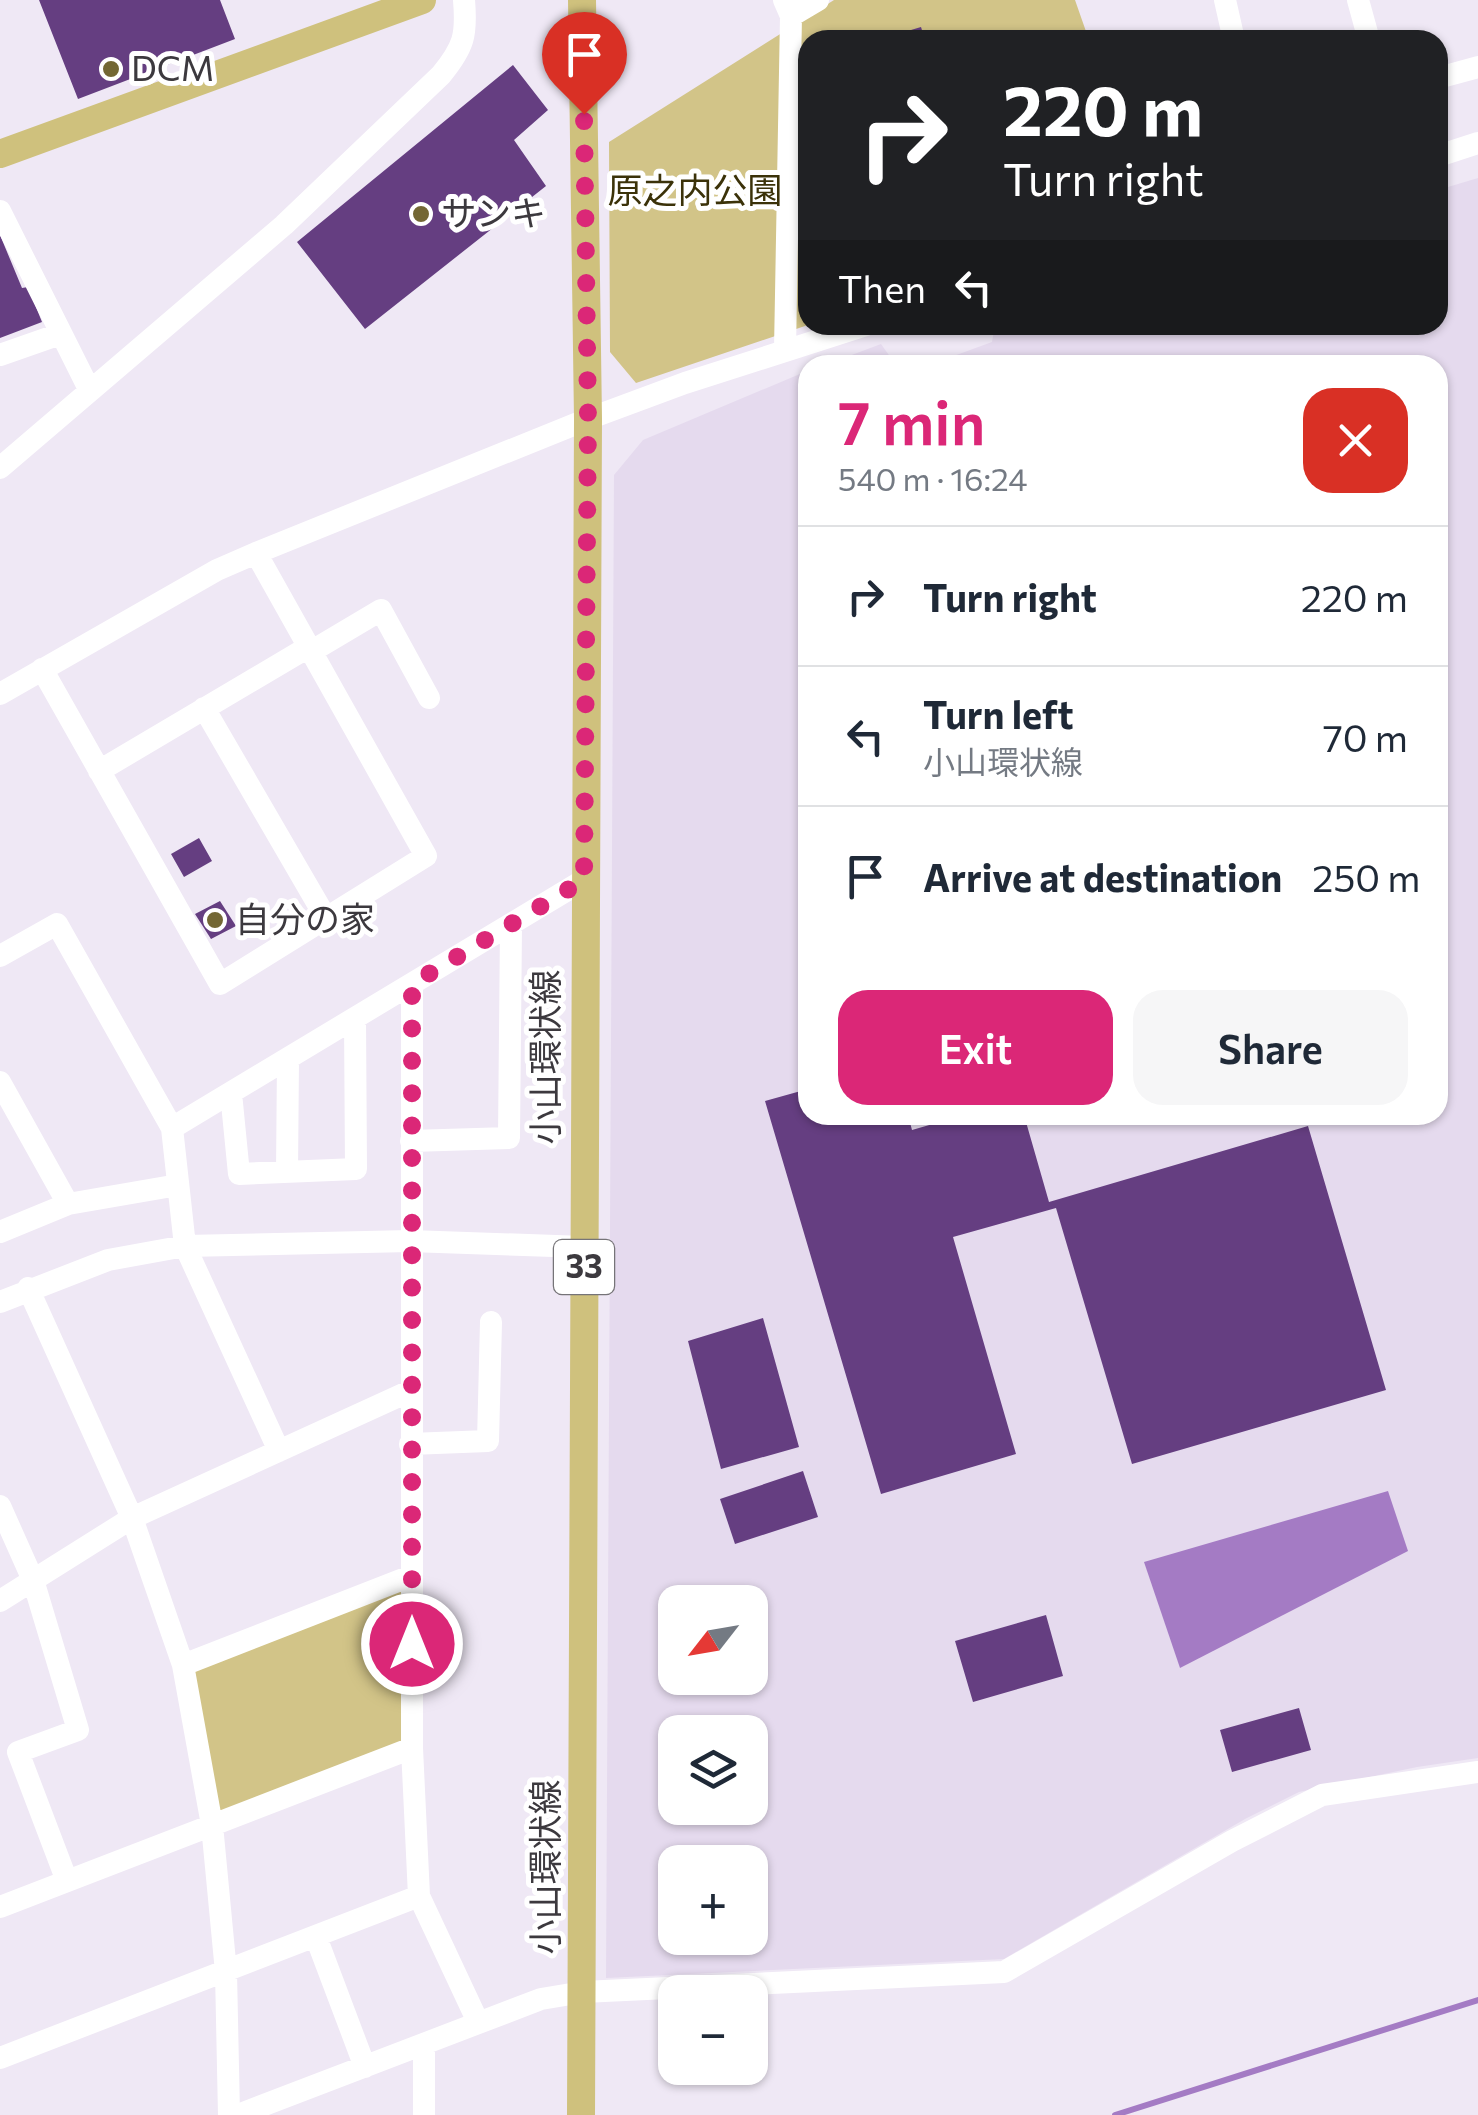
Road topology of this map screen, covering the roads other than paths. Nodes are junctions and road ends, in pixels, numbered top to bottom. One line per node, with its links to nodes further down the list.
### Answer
1 (422, 0): 14 (main road)
2 (464, 0): 20 (street)
3 (582, 0): 21 (main road, 小山環状線 / 33)
4 (818, 0): 7 (street)
5 (1225, 0): 8 (street)
6 (1358, 0): 9 (street)
7 (788, 8): 18 (street)
8 (1232, 30)
9 (1366, 30)
10 (1478, 67): 11 (street)
11 (1448, 75)
12 (1478, 144): 13 (street)
13 (1448, 153)
14 (0, 154)
15 (0, 210): 16 (street)
16 (60, 334): 19 (street); 20 (street)
17 (834, 335): 18 (street)
18 (785, 350): 21 (street)
19 (0, 355)
20 (90, 389): 22 (street)
21 (588, 419): 23 (street); 30 (main road, 小山環状線 / 33)
22 (0, 468)
23 (256, 553): 24 (street); 25 (street)
24 (312, 652): 27 (street); 28 (street); 31 (street)
25 (42, 669): 26 (street); 29 (street)
26 (0, 694)
27 (429, 698)
28 (204, 708): 29 (street); 31 (street)
29 (99, 771): 31 (street)
30 (584, 880): 32 (street); 47 (main road, 小山環状線 / 33)
31 (326, 918)
32 (510, 925): 34 (street); 40 (street)
33 (1, 952): 39 (street)
34 (412, 984): 35 (street); 40 (street)
35 (355, 1019): 36 (street); 41 (street)
36 (288, 1059): 38 (street); 41 (street)
37 (0, 1082): 43 (street)
38 (231, 1093): 39 (street); 41 (street)
39 (172, 1128): 42 (street)
40 (411, 1141): 45 (street)
41 (287, 1172)
42 (178, 1186): 43 (street); 46 (street)
43 (68, 1204): 44 (street)
44 (0, 1232)
45 (410, 1241): 46 (street); 47 (street); 51 (street)
46 (185, 1246): 48 (street); 53 (street)
47 (584, 1248): 68 (main road, 小山環状線 / 33)
48 (28, 1288): 49 (street); 55 (street)
49 (0, 1302)
50 (491, 1322): 52 (street)
51 (410, 1391): 52 (street); 53 (street)
52 (410, 1444): 56 (street)
53 (278, 1451): 55 (street)
54 (0, 1506): 57 (street)
55 (132, 1518): 57 (street); 59 (street)
56 (411, 1576): 59 (street); 60 (street)
57 (33, 1580): 58 (street); 63 (street)
58 (0, 1601)
59 (183, 1665): 62 (street)
60 (412, 1748): 62 (street); 64 (street)
61 (1478, 1772): 68 (street)
62 (212, 1824): 63 (street); 67 (street)
63 (66, 1881): 65 (street)
64 (419, 1896): 66 (street); 69 (street)
65 (0, 1907)
66 (316, 1936): 67 (street); 72 (street)
67 (226, 1972): 71 (street); 73 (street)
68 (583, 1992): 69 (street); 76 (main road, 小山環状線 / 33)
69 (478, 2022): 70 (street)
70 (424, 2044): 72 (street); 75 (street)
71 (0, 2058)
72 (366, 2067): 74 (street)
73 (229, 2115)
74 (238, 2115)
75 (424, 2115)
76 (580, 2115)

